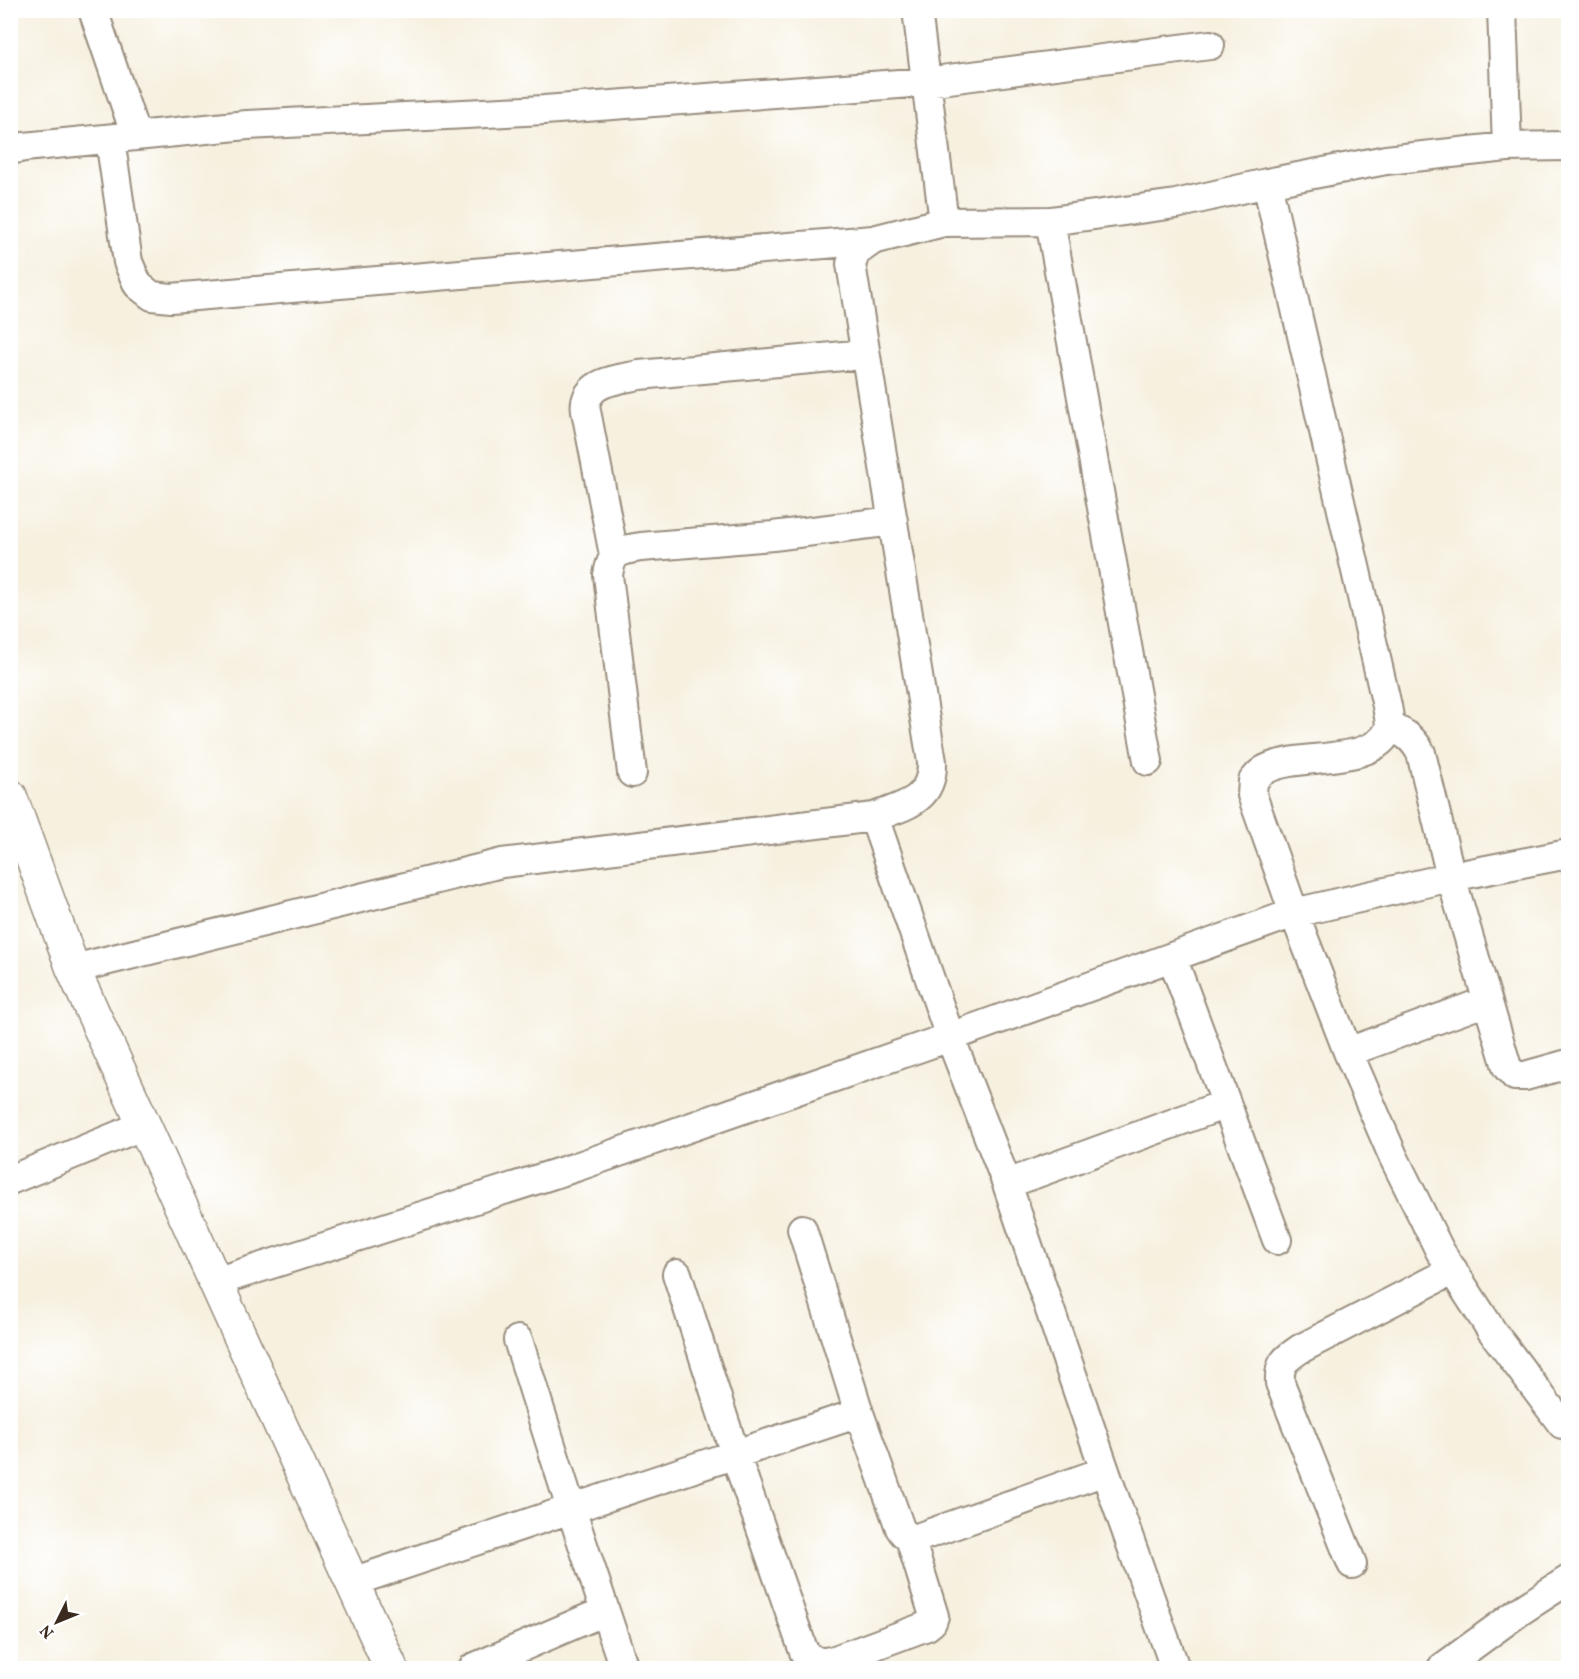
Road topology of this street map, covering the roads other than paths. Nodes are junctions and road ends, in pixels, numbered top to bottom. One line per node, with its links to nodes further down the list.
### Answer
1 (93, 10): 6 (street)
2 (917, 10): 5 (street)
3 (1502, 10): 8 (street)
4 (1210, 45): 5 (street)
5 (926, 82): 6 (street); 12 (street)
6 (123, 138): 9 (street); 13 (street)
7 (1569, 146): 8 (street)
8 (1507, 147): 10 (street)
9 (10, 150)
10 (1267, 183): 11 (street); 17 (street)
11 (1050, 221): 12 (street); 18 (street)
12 (944, 222): 13 (street)
13 (873, 240): 14 (street)
14 (865, 354): 15 (street); 16 (street)
15 (893, 521): 16 (street); 21 (street)
16 (614, 555): 19 (street)
17 (1390, 727): 23 (street); 24 (street)
18 (1148, 761)
19 (632, 773)
20 (10, 796): 26 (street)
21 (874, 817): 26 (street); 28 (street)
22 (1569, 854): 23 (street)
23 (1451, 877): 24 (street); 27 (street)
24 (1294, 913): 25 (street); 29 (street)
25 (1172, 957): 28 (street); 31 (street)
26 (73, 969): 32 (street)
27 (1487, 1001): 29 (street); 30 (street)
28 (950, 1037): 34 (street); 39 (street)
29 (1348, 1052): 37 (street)
30 (1569, 1064)
31 (1226, 1104): 34 (street); 36 (street)
32 (144, 1125): 33 (street); 39 (street)
33 (10, 1180)
34 (1007, 1184): 44 (street)
35 (802, 1229): 41 (street)
36 (1277, 1240)
37 (1453, 1270): 42 (street); 47 (street)
38 (677, 1274): 43 (street)
39 (215, 1282): 49 (street)
40 (518, 1340): 45 (street)
41 (859, 1413): 43 (street); 46 (street)
42 (1566, 1427)
43 (735, 1454): 45 (street); 46 (street)
44 (1105, 1472): 46 (street); 54 (street)
45 (571, 1509): 49 (street); 50 (street)
46 (909, 1538)
47 (1352, 1564)
48 (1569, 1580): 55 (street)
49 (352, 1582): 51 (street)
50 (605, 1611): 52 (street); 53 (street)
51 (391, 1668)
52 (473, 1668)
53 (624, 1668)
54 (1175, 1668)
55 (1442, 1668)

